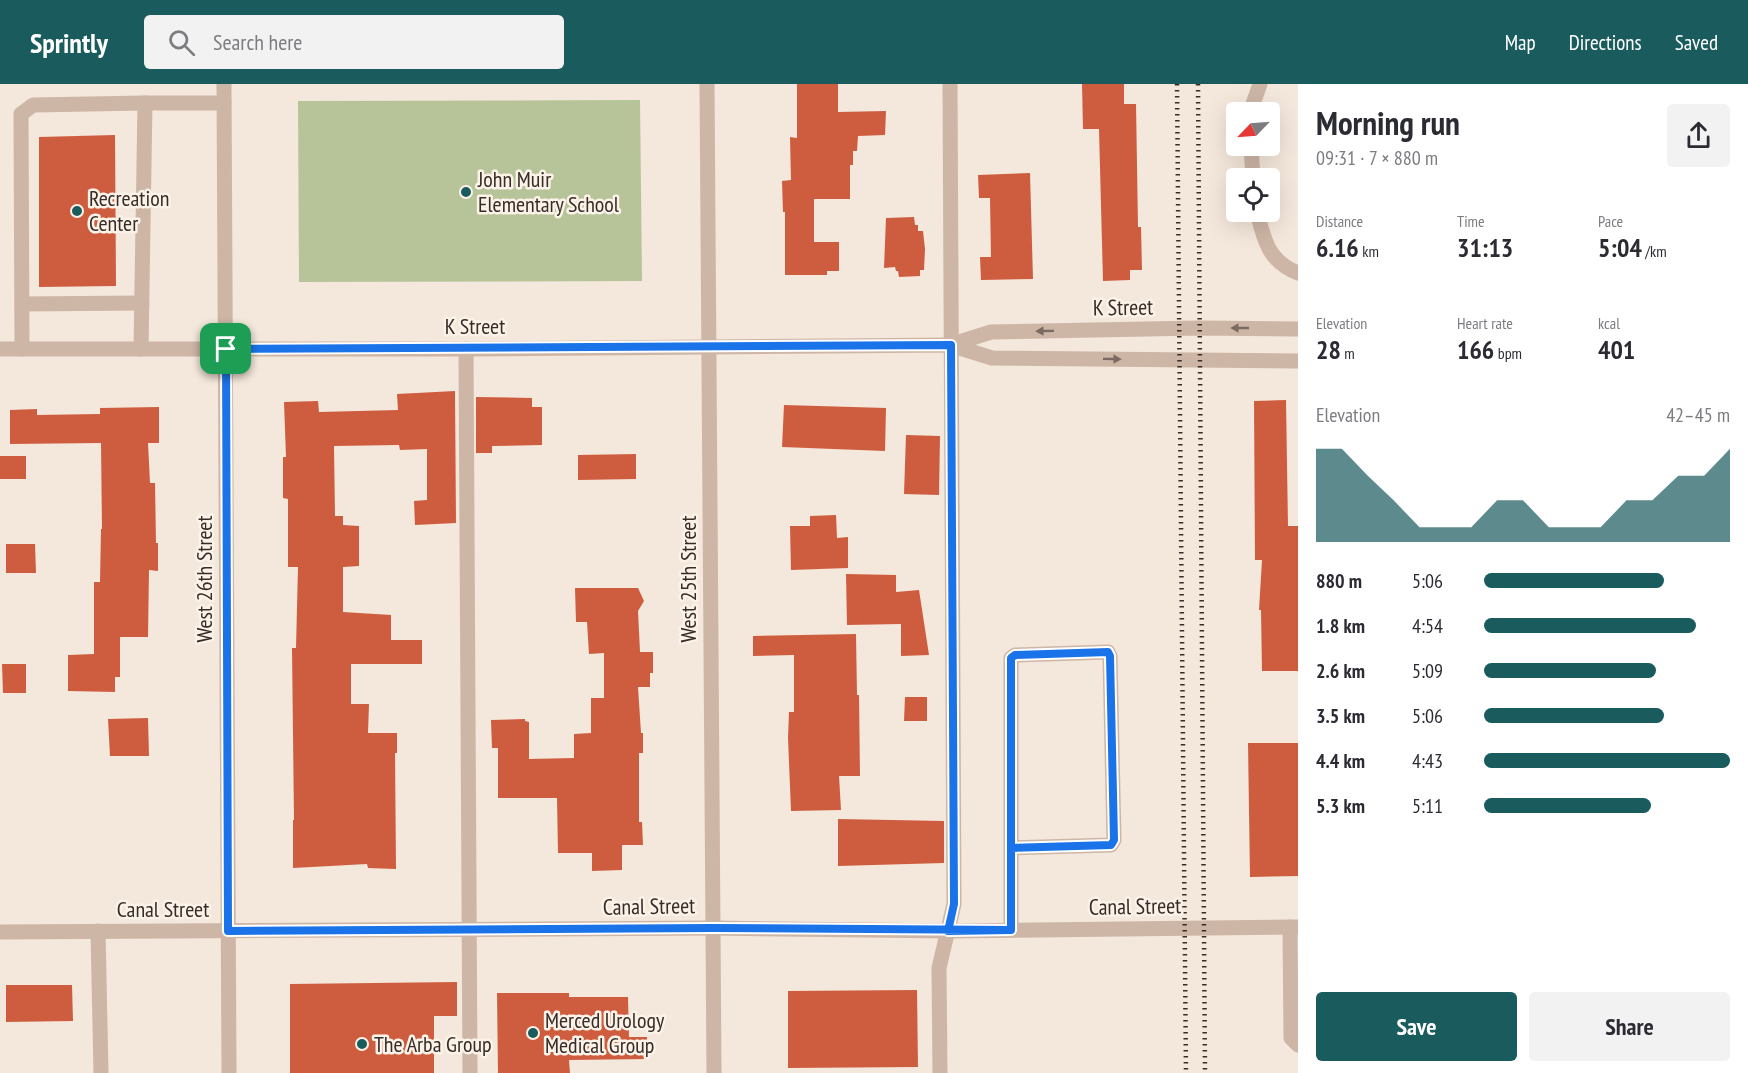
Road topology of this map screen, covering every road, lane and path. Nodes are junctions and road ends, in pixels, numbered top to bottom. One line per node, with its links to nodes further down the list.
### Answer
1 (224, 84): 7 (street, West 26th Street)
2 (707, 84): 14 (street, West 25th Street)
3 (950, 84): 13 (street)
4 (1260, 84): 5 (street)
5 (1254, 102)
6 (145, 103): 7 (street); 10 (street); 11 (street)
7 (224, 103): 18 (street, West 26th Street)
8 (1260, 222): 9 (street)
9 (1298, 273)
10 (142, 303): 11 (street); 17 (street)
11 (22, 304): 16 (street)
12 (1298, 329): 13 (street, K Street, one-way to 13)
13 (951, 345): 14 (street, K Street); 20 (street, K Street, one-way to 20); 28 (street)
14 (709, 348): 19 (street, K Street); 23 (street, West 25th Street)
15 (0, 349): 16 (street, K Street)
16 (22, 349): 17 (street, K Street)
17 (141, 349): 18 (street, K Street)
18 (226, 349): 19 (street, K Street); 26 (street, West 26th Street)
19 (466, 349): 27 (street)
20 (1298, 361)
21 (1011, 848): 21 (street); 24 (street)
22 (1294, 927): 24 (street, Canal Street); 30 (street)
23 (712, 928): 27 (street, Canal Street); 28 (street, Canal Street); 34 (street, West 25th Street)
24 (1011, 930): 28 (street, Canal Street)
25 (98, 931): 26 (street, Canal Street); 29 (street, Canal Street); 31 (street)
26 (228, 931): 27 (street, Canal Street); 32 (street, West 26th Street)
27 (469, 931): 33 (street)
28 (948, 931): 35 (street)
29 (0, 932)
30 (1298, 1045)
31 (101, 1073)
32 (229, 1073)
33 (470, 1073)
34 (714, 1073)
35 (940, 1073)

